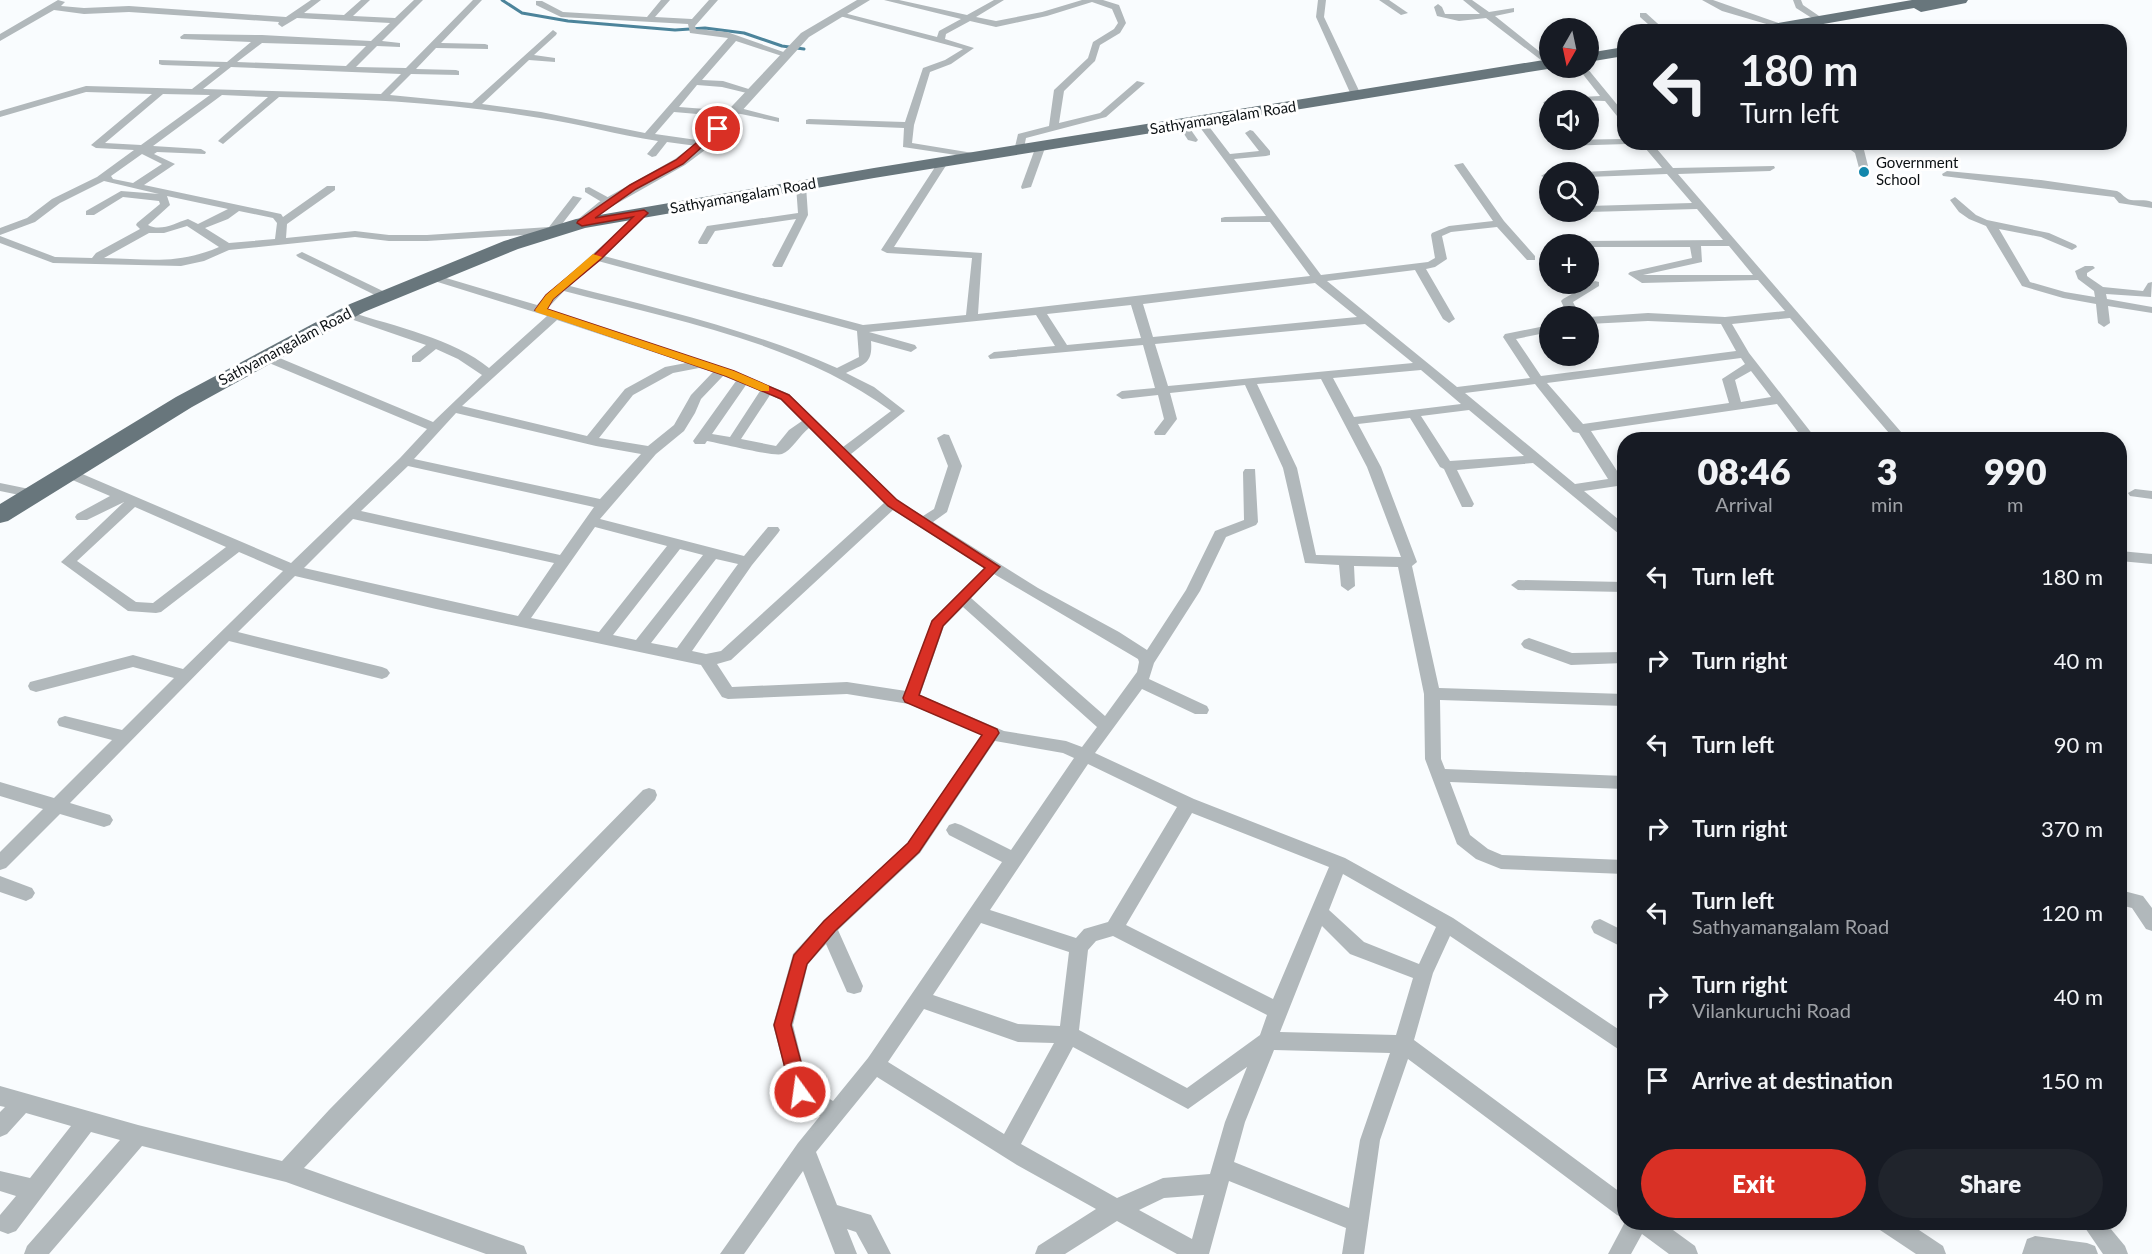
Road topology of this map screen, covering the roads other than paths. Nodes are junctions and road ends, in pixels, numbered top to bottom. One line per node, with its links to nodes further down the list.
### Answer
1 (63, 0): 24 (street)
2 (112, 0): 27 (street)
3 (317, 0): 35 (street)
4 (366, 0): 36 (street)
5 (419, 0): 40 (street)
6 (478, 0): 55 (street)
7 (666, 0): 37 (street)
8 (714, 0): 46 (street)
9 (865, 0): 31 (street)
10 (888, 0): 26 (street)
11 (936, 0): 26 (street)
12 (1000, 0): 38 (street)
13 (1048, 0): 30 (street)
14 (1092, 0): 30 (street); 92 (street)
15 (1322, 0): 80 (street)
16 (1383, 0): 29 (street)
17 (1467, 0): 32 (street)
18 (1706, 0): 43 (street)
19 (1797, 0): 39 (street)
20 (1937, 0): 39 (highway)
21 (1962, 0): 45 (highway)
22 (539, 3): 37 (street)
23 (957, 5): 34 (street)
24 (53, 7): 27 (street); 50 (street)
25 (1438, 7): 32 (street)
26 (923, 8): 34 (street)
27 (96, 10): 35 (street); 41 (street)
28 (1511, 10): 32 (street)
29 (1404, 13)
30 (1044, 14): 38 (street)
31 (840, 15): 51 (street); 57 (street)
32 (1487, 15): 59 (street)
33 (1642, 15): 42 (street)
34 (938, 16): 38 (street)
35 (292, 17): 36 (street); 52 (street)
36 (346, 18): 40 (street)
37 (649, 19): 46 (street)
38 (971, 19): 51 (street)
39 (1821, 20): 44 (highway)
40 (395, 21): 53 (street)
41 (79, 22)
42 (1653, 24)
43 (1767, 24)
44 (1803, 24)
45 (1812, 24)
46 (693, 27): 49 (street)
47 (553, 33): 61 (street)
48 (184, 37): 52 (street)
49 (734, 37): 57 (street); 73 (street)
50 (0, 38)
51 (940, 40): 91 (street)
52 (258, 41): 53 (street); 66 (street)
53 (375, 44): 54 (street); 68 (street)
54 (397, 45)
55 (434, 45): 56 (street); 69 (street)
56 (485, 47)
57 (792, 50): 78 (street)
58 (1617, 53): 60 (highway)
59 (1539, 56)
60 (1599, 56)
61 (526, 57): 63 (street); 84 (street)
62 (1617, 58): 64 (highway)
63 (552, 60)
64 (1599, 61)
65 (162, 62): 66 (street)
66 (228, 65): 68 (street); 76 (street)
67 (1539, 66): 80 (highway, Sathyamangalam Road)
68 (348, 69): 69 (street)
69 (408, 72): 71 (street); 81 (street)
70 (1539, 72): 80 (highway, Sathyamangalam Road)
71 (456, 73)
72 (1591, 78): 82 (street)
73 (695, 82): 78 (street); 85 (street)
74 (1140, 83): 92 (street)
75 (161, 92): 76 (street); 88 (street); 101 (street)
76 (194, 92): 77 (street)
77 (219, 93): 79 (street); 101 (street)
78 (752, 93): 87 (street)
79 (276, 95): 81 (street); 97 (street)
80 (1365, 95): 93 (highway, Sathyamangalam Road)
81 (383, 97): 84 (street)
82 (1607, 98): 83 (street); 86 (street)
83 (1599, 99)
84 (474, 106): 95 (street)
85 (671, 110): 87 (street); 95 (street)
86 (1617, 110)
87 (734, 112): 89 (street); 100 (street)
88 (0, 114)
89 (776, 120)
90 (809, 122): 91 (street)
91 (909, 125): 109 (street)
92 (1054, 128): 106 (street)
93 (1192, 129): 103 (highway, Sathyamangalam Road); 110 (street)
94 (1250, 133): 110 (street)
95 (648, 136): 96 (street)
96 (665, 138): 100 (street); 108 (street)
97 (223, 141)
98 (1599, 142): 99 (street)
99 (1617, 142)
100 (704, 144): 126 (street)
101 (144, 148): 102 (street); 118 (street)
102 (156, 148): 107 (street); 120 (street)
103 (1040, 148): 106 (highway, Sathyamangalam Road); 121 (street)
104 (1652, 150): 115 (street)
105 (1857, 150): 113 (street)
106 (1019, 151): 109 (highway, Sathyamangalam Road)
107 (201, 152)
108 (652, 154)
109 (983, 157): 111 (highway, Sathyamangalam Road)
110 (1228, 157): 134 (street)
111 (942, 164): 119 (highway, Sathyamangalam Road); 174 (street)
112 (1459, 165): 138 (street)
113 (1863, 166)
114 (1770, 168): 115 (street)
115 (1670, 171): 116 (street); 128 (street)
116 (1599, 174)
117 (1947, 174): 127 (street)
118 (106, 176): 120 (street); 143 (street)
119 (801, 186): 132 (highway, Sathyamangalam Road); 133 (street)
120 (134, 187): 129 (street)
121 (1026, 187)
122 (331, 189): 136 (street)
123 (589, 190): 126 (street)
124 (576, 198): 142 (street)
125 (1955, 200): 139 (street)
126 (609, 202): 137 (street)
127 (2152, 205)
128 (1700, 206): 130 (street); 148 (street)
129 (238, 207): 136 (street); 140 (street)
130 (1599, 209)
131 (90, 213): 141 (street)
132 (644, 213): 137 (highway, Sathyamangalam Road); 153 (street)
133 (802, 215): 145 (street); 156 (street)
134 (1275, 219): 135 (street); 162 (street)
135 (1225, 220)
136 (282, 223): 146 (street)
137 (582, 223): 142 (highway, Sathyamangalam Road)
138 (1500, 223): 154 (street); 157 (street)
139 (1991, 225): 151 (street); 166 (street)
140 (197, 228): 141 (street); 150 (street)
141 (146, 230): 155 (street)
142 (556, 230): 146 (street); 159 (highway, Sathyamangalam Road)
143 (0, 232)
144 (0, 239): 155 (street)
145 (703, 242)
146 (280, 243): 150 (street)
147 (1695, 243): 148 (street); 149 (street); 160 (street)
148 (1732, 243): 173 (street)
149 (1599, 244)
150 (227, 247): 155 (street)
151 (2072, 247)
152 (302, 255): 165 (street)
153 (596, 257): 163 (street); 181 (street)
154 (1531, 258)
155 (95, 261)
156 (777, 265)
157 (1419, 267): 162 (street); 175 (street)
158 (2089, 268): 166 (street)
159 (432, 277): 165 (highway, Sathyamangalam Road); 171 (street)
160 (1753, 278)
161 (2149, 279): 166 (street)
162 (1319, 280): 167 (street); 176 (street)
163 (561, 287): 171 (street); 194 (street)
164 (1579, 294): 168 (street)
165 (385, 296): 172 (highway, Sathyamangalam Road)
166 (2100, 296): 169 (street); 179 (street)
167 (1136, 301): 170 (street); 182 (street)
168 (1570, 306)
169 (2152, 310)
170 (1040, 311): 174 (street); 185 (street)
171 (547, 313): 190 (street); 195 (street)
172 (346, 314): 183 (street); 188 (highway, Sathyamangalam Road)
173 (1794, 314): 178 (street); 215 (street)
174 (972, 318): 181 (street)
175 (1449, 319)
176 (1367, 320): 182 (street); 192 (street)
177 (1599, 320): 178 (street)
178 (1725, 321): 186 (street)
179 (2104, 323)
180 (1539, 330): 197 (street)
181 (864, 333): 184 (street); 194 (street)
182 (1147, 342): 185 (street); 201 (street)
183 (435, 345): 189 (street); 195 (street)
184 (911, 348)
185 (1063, 350): 187 (street)
186 (1744, 354): 191 (street); 197 (street)
187 (994, 356)
188 (266, 357): 211 (street); 225 (highway, Sathyamangalam Road)
189 (416, 359)
190 (701, 364): 193 (street); 217 (street)
191 (1752, 365): 204 (street); 206 (street)
192 (1425, 366): 196 (street); 202 (street)
193 (721, 371): 198 (street); 219 (street)
194 (836, 373): 220 (street)
195 (489, 374): 207 (street)
196 (1325, 375): 199 (street); 210 (street)
197 (1537, 379): 202 (street); 212 (street)
198 (743, 380): 200 (street); 218 (street)
199 (1250, 381): 201 (street); 250 (street)
200 (767, 390): 209 (street); 218 (street)
201 (1161, 391): 203 (street); 213 (street)
202 (1455, 391): 205 (street)
203 (1122, 395)
204 (1780, 400): 206 (street); 214 (street)
205 (1473, 406): 208 (street); 221 (street)
206 (1736, 406): 212 (street)
207 (453, 408): 211 (street); 217 (street)
208 (1413, 414): 210 (street); 223 (street)
209 (811, 421): 218 (street); 220 (street)
210 (1350, 421): 251 (street)
211 (434, 427): 222 (street)
212 (1582, 428): 226 (street)
213 (1160, 432)
214 (1805, 432)
215 (1895, 432)
216 (944, 438): 241 (street)
217 (591, 441): 219 (street)
218 (733, 442)
219 (651, 451): 235 (street)
220 (844, 453): 234 (street)
221 (1535, 459): 223 (street); 229 (street)
222 (405, 460): 235 (street); 237 (street)
223 (1449, 466): 236 (street)
224 (1250, 472): 267 (street)
225 (68, 473): 231 (highway, Sathyamangalam Road); 233 (street)
226 (1617, 476)
227 (1617, 483): 229 (street)
228 (0, 487): 231 (street)
229 (1571, 489): 242 (street)
230 (2135, 493): 232 (street)
231 (34, 494): 238 (highway, Sathyamangalam Road)
232 (2152, 495)
233 (127, 499): 239 (street); 245 (street); 245 (street)
234 (892, 503): 241 (street); 266 (street)
235 (603, 504): 240 (street)
236 (1467, 504)
237 (352, 514): 249 (street); 254 (street)
238 (0, 515)
239 (82, 517)
240 (591, 520): 244 (street); 249 (street)
241 (923, 522): 253 (street)
242 (1617, 525)
243 (773, 530): 252 (street)
244 (677, 543): 246 (street); 261 (street)
245 (237, 546): 254 (street)
246 (712, 552): 252 (street); 263 (street)
247 (2127, 557): 248 (street)
248 (2152, 559)
249 (562, 560): 259 (street)
250 (1346, 561): 251 (street); 256 (street)
251 (1404, 561): 272 (street)
252 (747, 562): 264 (street)
253 (993, 567): 258 (street); 267 (street)
254 (293, 570): 259 (street); 260 (street)
255 (1518, 585): 257 (street)
256 (1348, 586)
257 (1617, 587)
258 (962, 598): 273 (street); 277 (street)
259 (521, 622): 261 (street)
260 (226, 635): 268 (street); 269 (street)
261 (602, 639): 263 (street)
262 (1529, 644): 265 (street)
263 (640, 646): 264 (street)
264 (681, 655): 266 (street)
265 (1617, 658)
266 (706, 660): 273 (street)
267 (1147, 662): 270 (street)
268 (382, 673)
269 (186, 675): 271 (street); 279 (street)
270 (1139, 681): 275 (street); 277 (street)
271 (36, 686)
272 (1432, 694): 274 (street); 281 (street)
273 (910, 698): 278 (street)
274 (1617, 700)
275 (1201, 710)
276 (65, 722): 279 (street)
277 (1106, 726): 280 (street)
278 (992, 733): 280 (street); 301 (street)
279 (126, 737): 286 (street)
280 (1085, 755): 285 (street); 289 (street)
281 (1438, 775): 282 (street); 292 (street)
282 (1617, 782)
283 (0, 789): 286 (street)
284 (649, 795): 322 (street)
285 (1188, 804): 291 (street); 302 (street)
286 (57, 806): 287 (street); 290 (street)
287 (104, 820)
288 (955, 830): 289 (street)
289 (1014, 860): 297 (street)
290 (0, 863)
291 (1339, 863): 296 (street); 299 (street)
292 (1617, 867)
293 (0, 884): 294 (street)
294 (26, 893)
295 (2127, 899): 298 (street)
296 (1319, 912): 305 (street); 308 (street)
297 (978, 914): 304 (street); 307 (street)
298 (2152, 923)
299 (1447, 924): 305 (street); 310 (street)
300 (1600, 927): 303 (street)
301 (828, 928): 306 (street); 316 (street)
302 (1114, 928): 304 (street); 308 (street)
303 (1617, 936)
304 (1079, 947): 309 (street)
305 (1424, 974): 312 (street)
306 (854, 986)
307 (920, 999): 309 (street); 313 (street)
308 (1278, 1011): 311 (street)
309 (1069, 1035): 311 (street); 320 (street)
310 (1617, 1039)
311 (1268, 1041): 312 (street); 323 (street)
312 (1403, 1044): 326 (street); 329 (street)
313 (875, 1065): 316 (street); 320 (street)
314 (0, 1096): 315 (street)
315 (22, 1102): 317 (street); 318 (street)
316 (834, 1113): 321 (street)
317 (88, 1120): 319 (street); 325 (street)
318 (0, 1126)
319 (138, 1134): 322 (street); 335 (street)
320 (1008, 1148): 327 (street)
321 (804, 1150): 328 (street); 337 (street)
322 (286, 1172): 336 (street)
323 (1220, 1176): 327 (street); 327 (street); 329 (street)
324 (0, 1181): 325 (street)
325 (34, 1190): 330 (street)
326 (1617, 1203)
327 (1116, 1209): 340 (street)
328 (830, 1214): 338 (street); 339 (street)
329 (1358, 1222): 341 (street)
330 (8, 1223)
331 (1632, 1230): 342 (street)
332 (1655, 1230): 343 (street)
333 (1900, 1230): 344 (street)
334 (2098, 1230): 347 (street)
335 (35, 1254)
336 (516, 1254)
337 (731, 1254)
338 (846, 1254)
339 (880, 1254)
340 (1046, 1254)
341 (1353, 1254)
342 (1619, 1254)
343 (1687, 1254)
344 (1935, 1254)
345 (2033, 1254): 346 (street)
346 (2087, 1254)
347 (2117, 1254)

